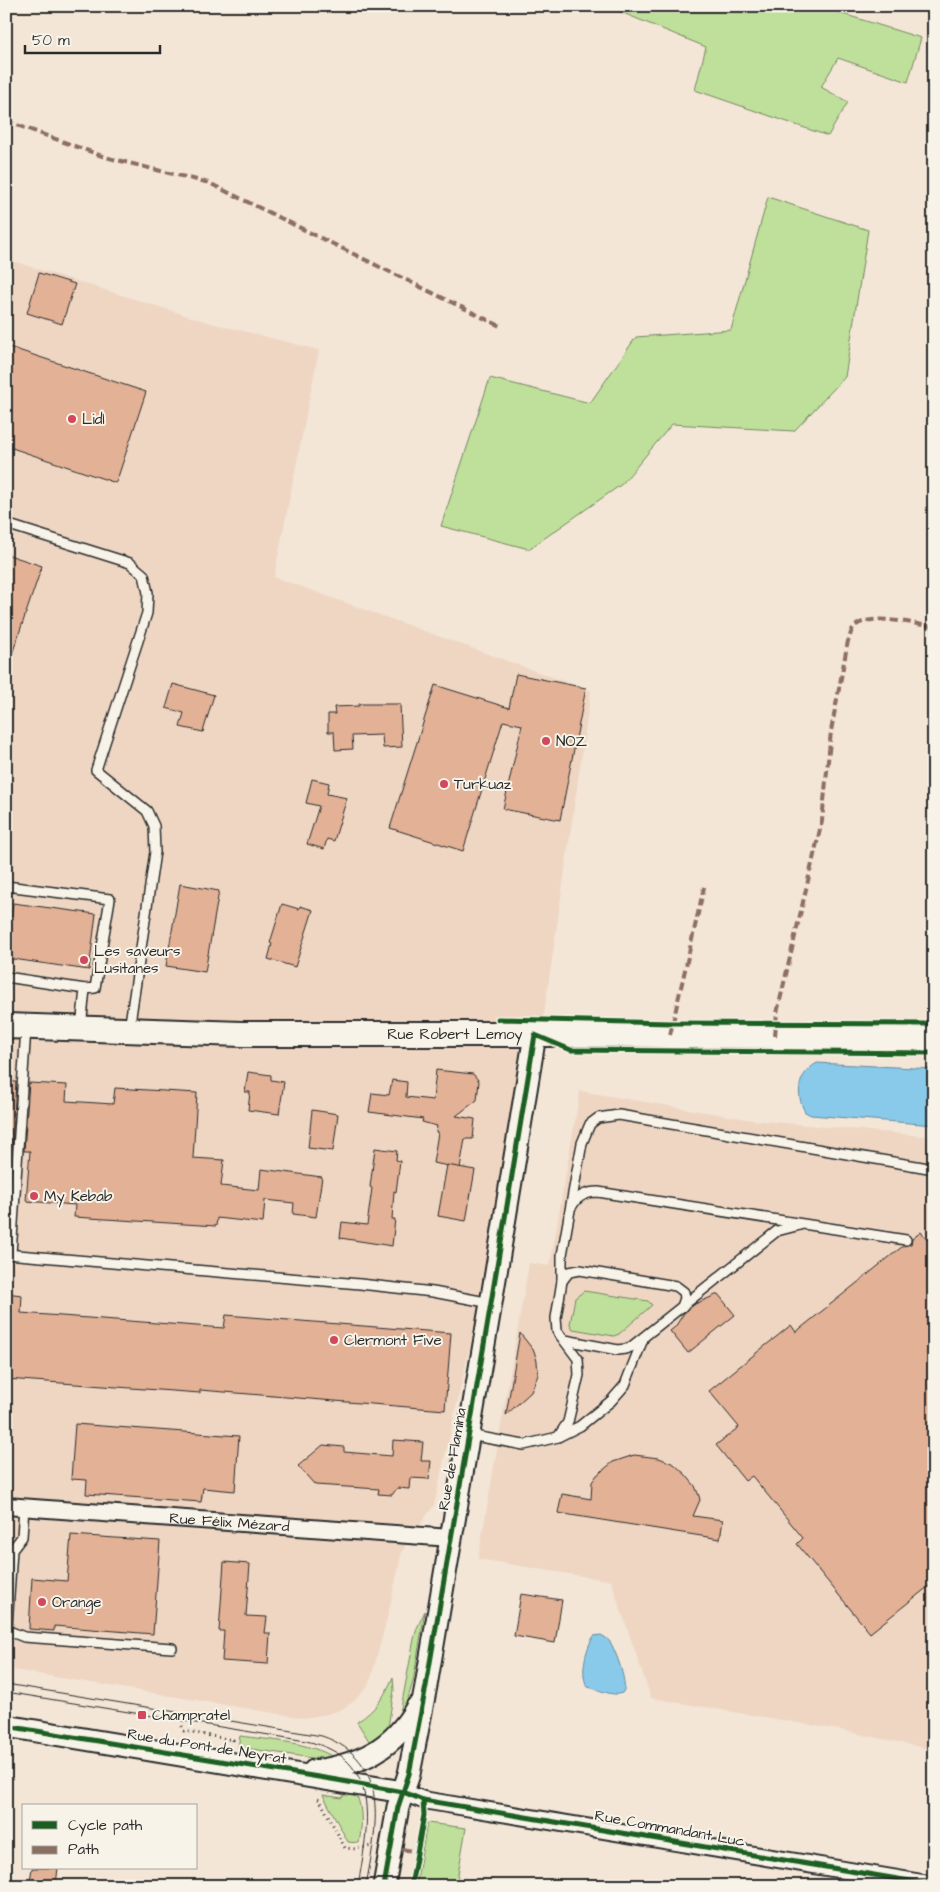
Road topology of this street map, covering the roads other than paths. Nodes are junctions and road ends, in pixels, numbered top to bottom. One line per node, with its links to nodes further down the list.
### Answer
1 (6, 524): 7 (lane)
2 (6, 886): 4 (lane)
3 (6, 977): 4 (lane)
4 (85, 989): 6 (lane)
5 (16, 1026): 6 (main road, Rue Robert Lemoy); 14 (lane)
6 (81, 1029): 7 (main road, Rue Robert Lemoy)
7 (129, 1030): 8 (main road, Rue Robert Lemoy)
8 (535, 1035): 9 (main road, Rue Robert Lemoy); 16 (street, Rue de Flamina)
9 (934, 1040)
10 (934, 1169): 11 (lane)
11 (570, 1210): 12 (lane); 15 (lane)
12 (810, 1224): 13 (lane); 17 (lane)
13 (906, 1240)
14 (9, 1254): 16 (lane)
15 (562, 1281): 17 (lane); 19 (lane)
16 (492, 1303): 20 (street, Rue de Flamina)
17 (680, 1309): 18 (lane)
18 (643, 1339): 19 (lane); 21 (lane)
19 (565, 1340): 21 (lane)
20 (469, 1435): 21 (lane); 24 (street, Rue de Flamina)
21 (558, 1436)
22 (6, 1506): 23 (street, Rue Félix Mézard)
23 (24, 1507): 24 (street, Rue Félix Mézard); 25 (lane)
24 (451, 1538): 26 (street, Rue de Flamina)
25 (172, 1648)
26 (426, 1686): 28 (street); 29 (street, Rue de Flamina)
27 (6, 1726): 28 (street, Rue du Pont de Neyrat)
28 (293, 1773): 29 (street, Rue du Pont de Neyrat)
29 (403, 1792): 30 (street, Rue Commandant Luc); 31 (street, Rue de Flamina)
30 (934, 1885)
31 (384, 1886)

